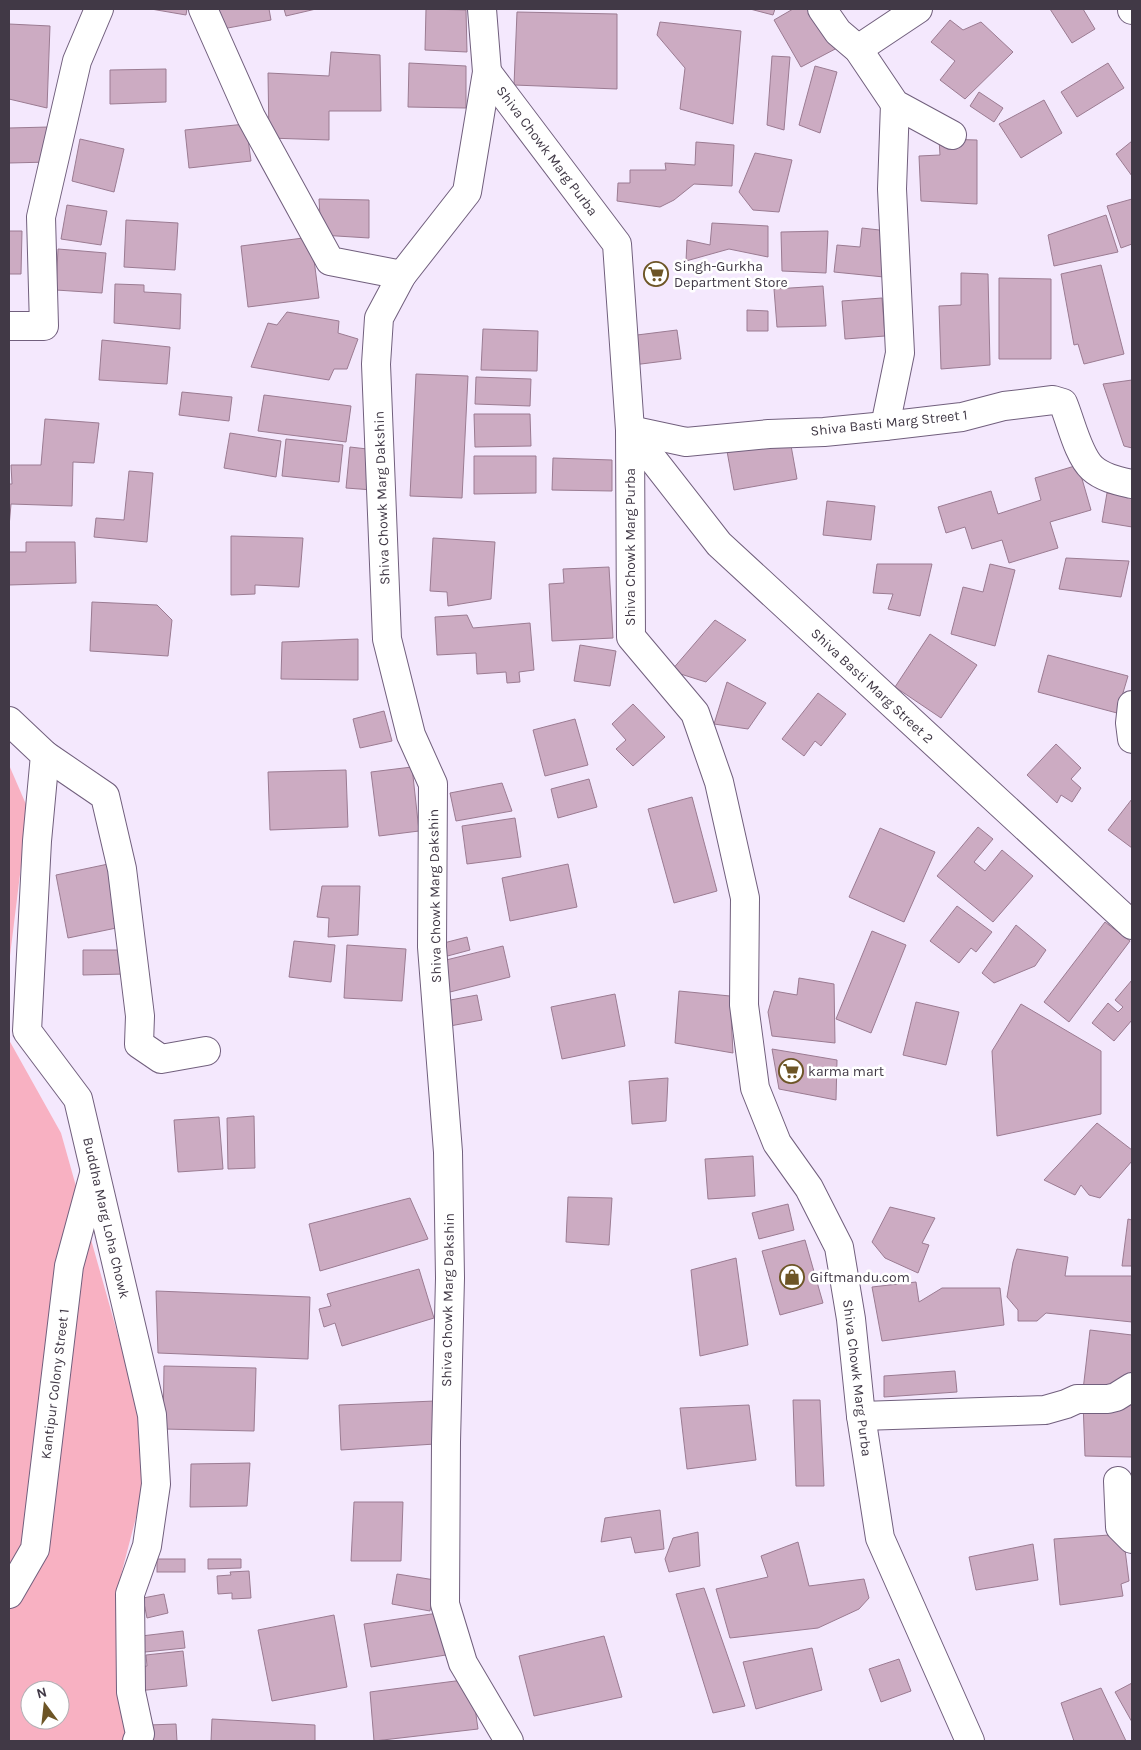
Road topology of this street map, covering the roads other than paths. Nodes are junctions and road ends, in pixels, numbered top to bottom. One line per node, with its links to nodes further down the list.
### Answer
1 (99, 9): 11 (street)
2 (203, 9): 10 (street)
3 (482, 9): 7 (street, Shiva Chowk Marg Dakshin)
4 (822, 9): 6 (street)
5 (918, 9): 6 (street)
6 (858, 49): 8 (street)
7 (487, 72): 10 (street, Shiva Chowk Marg Dakshin); 13 (street, Shiva Chowk Marg Purba)
8 (896, 104): 9 (street); 12 (street)
9 (952, 135)
10 (402, 275): 28 (street, Shiva Chowk Marg Dakshin)
11 (9, 326)
12 (885, 426): 13 (street, Shiva Basti Marg Street 1); 14 (street, Shiva Basti Marg Street 1)
13 (630, 430): 19 (street, Shiva Basti Marg Street 2); 23 (street, Shiva Chowk Marg Purba)
14 (1132, 484)
15 (1132, 705): 17 (street)
16 (9, 721): 18 (street)
17 (1132, 739)
18 (45, 755): 20 (street); 21 (street, Buddha Marg Loha Chowk)
19 (1132, 925)
20 (206, 1051)
21 (95, 1170): 26 (street, Kantipur Colony Street 1); 27 (street, Buddha Marg Loha Chowk)
22 (1132, 1387): 23 (street)
23 (861, 1416): 29 (street, Shiva Chowk Marg Purba)
24 (1118, 1481): 25 (street)
25 (1132, 1538)
26 (9, 1594)
27 (136, 1741)
28 (509, 1741)
29 (970, 1741)

